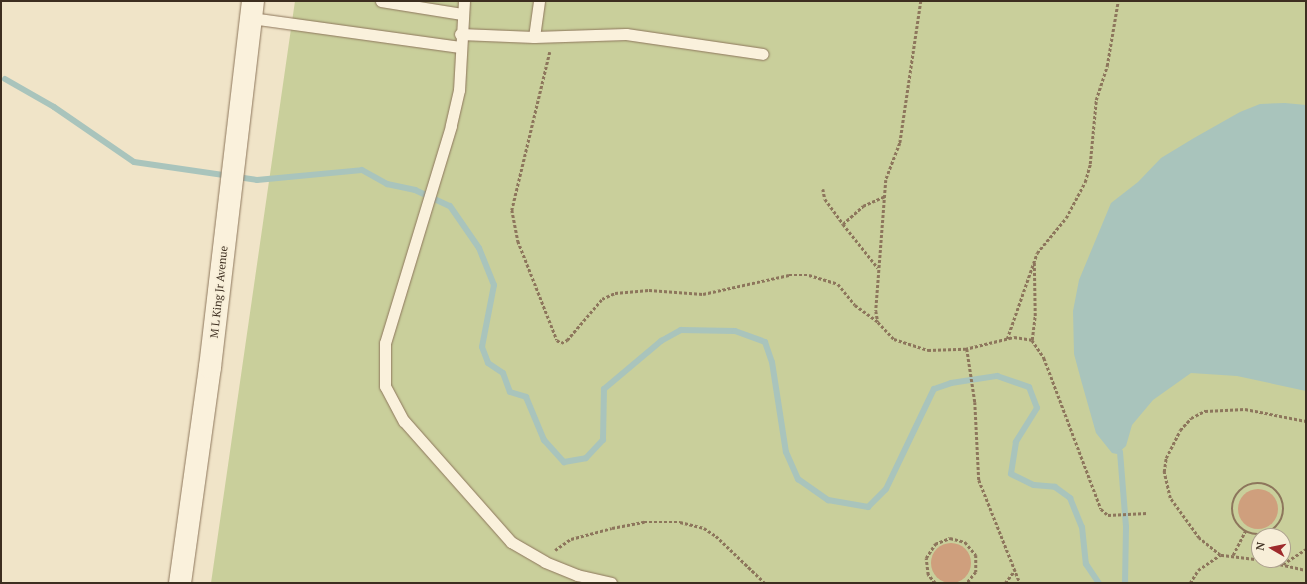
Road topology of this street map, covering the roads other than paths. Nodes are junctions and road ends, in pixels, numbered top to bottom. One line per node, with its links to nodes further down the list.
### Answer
1 (381, 1): 5 (lane)
2 (464, 1): 5 (lane)
3 (539, 1): 7 (lane)
4 (252, 9): 8 (lane); 10 (street, M L King Jr Avenue)
5 (462, 14): 6 (lane)
6 (460, 34): 7 (lane); 8 (lane)
7 (534, 37): 9 (lane)
8 (460, 47): 11 (lane)
9 (763, 54)
10 (180, 583)
11 (611, 583)

